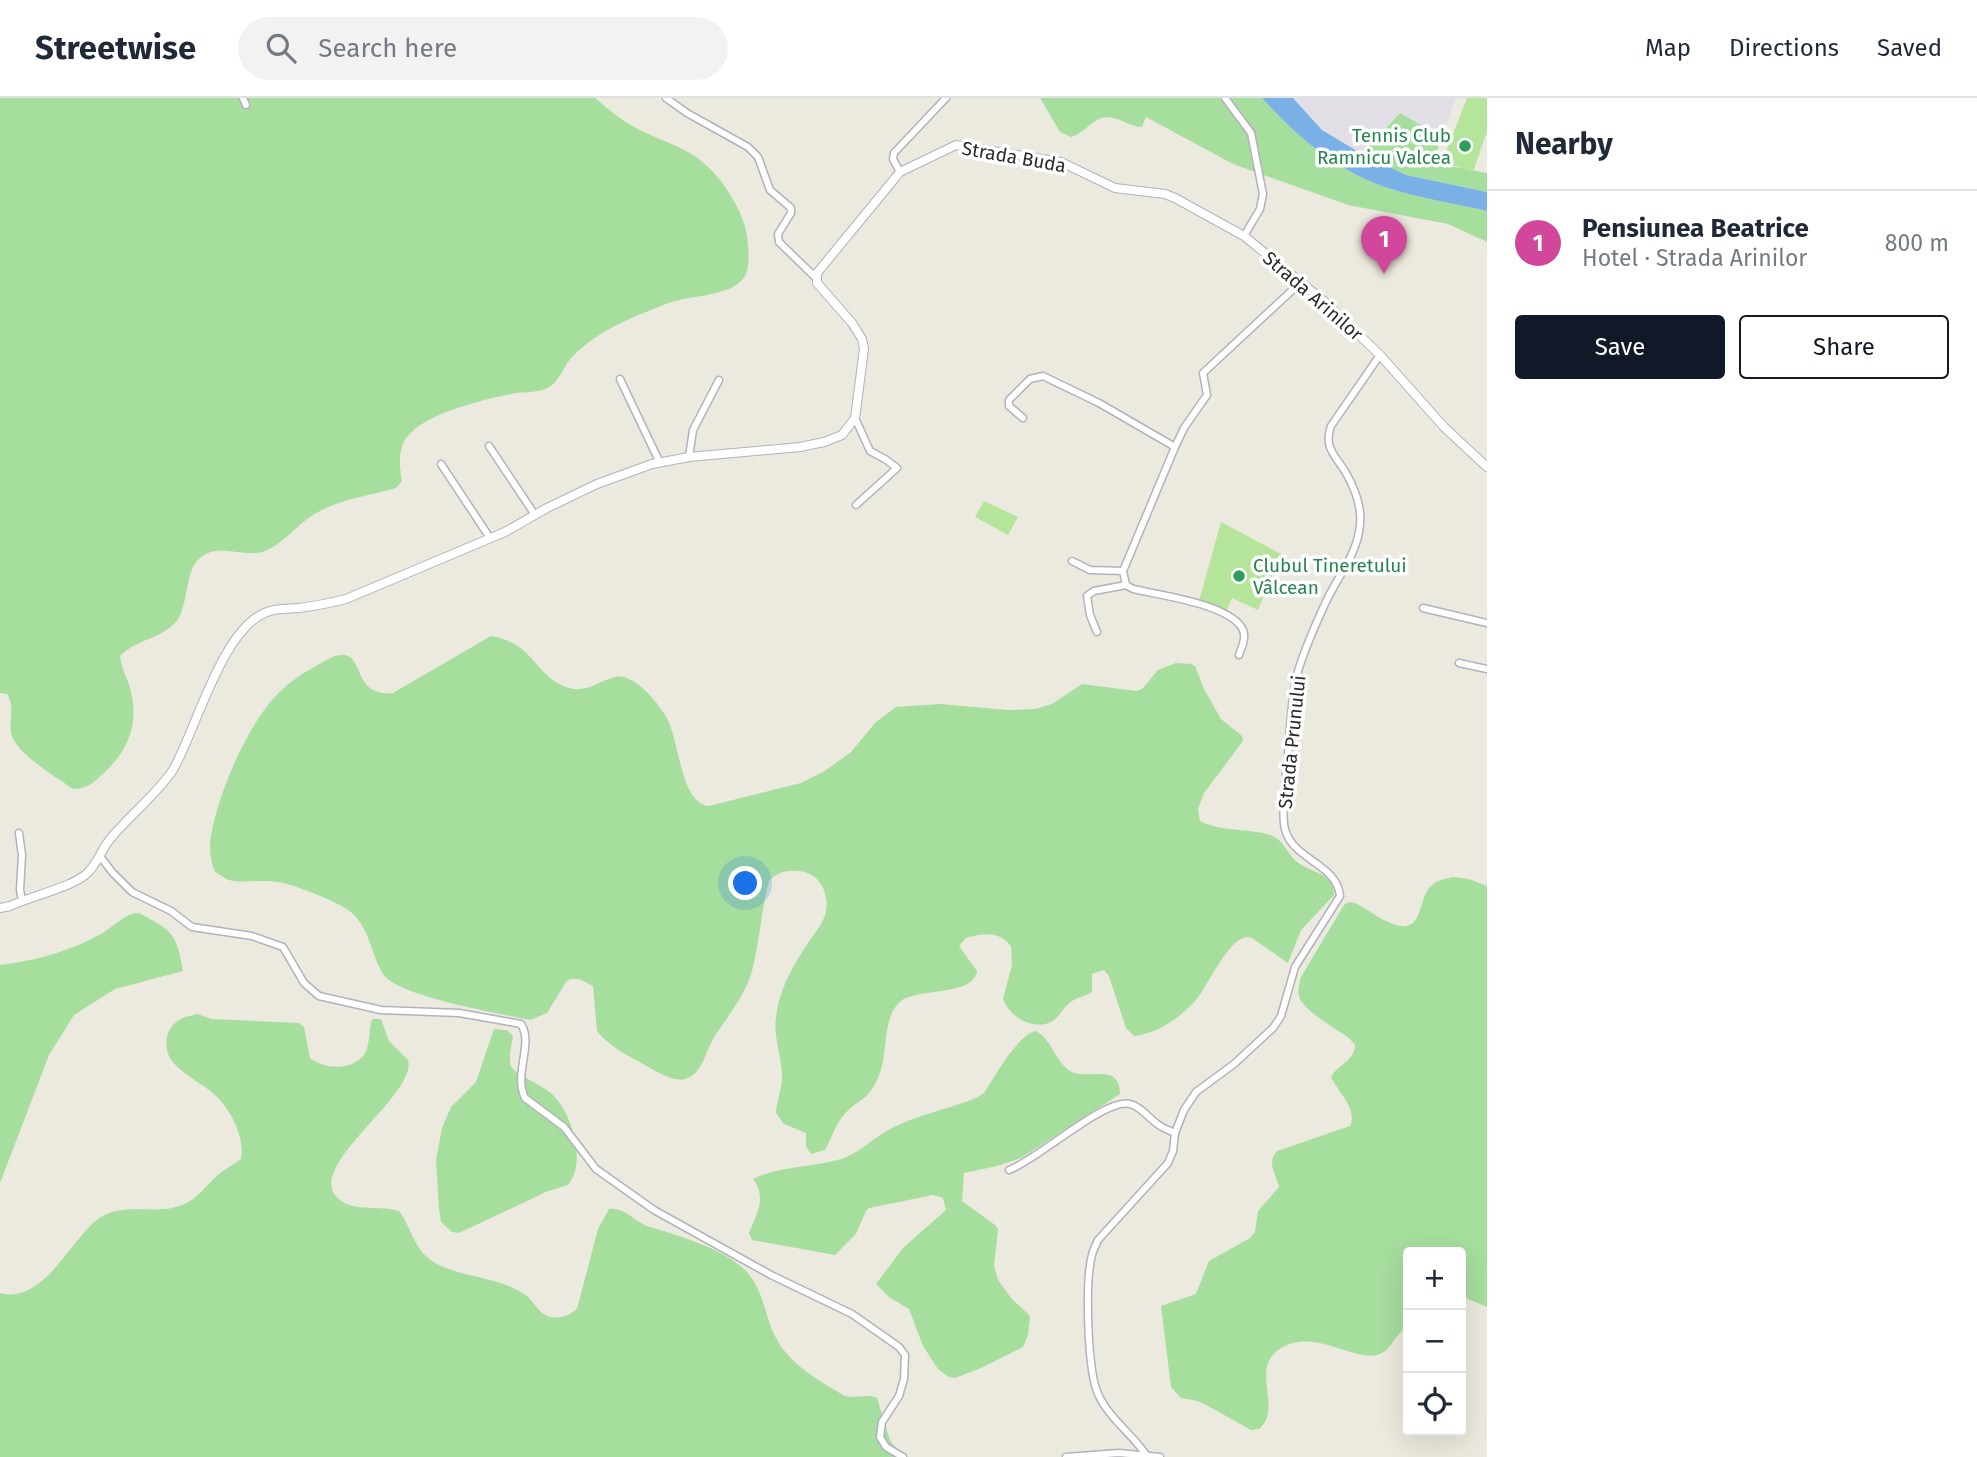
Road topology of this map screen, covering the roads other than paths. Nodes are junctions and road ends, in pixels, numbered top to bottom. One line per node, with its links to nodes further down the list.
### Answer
1 (666, 98): 6 (street)
2 (946, 98): 4 (street)
3 (1225, 98): 5 (street)
4 (900, 172): 5 (street, Strada Buda); 6 (street, Strada Buda)
5 (1244, 236): 7 (street, Strada Arinilor)
6 (816, 278): 11 (street)
7 (1301, 282): 8 (street, Strada Arinilor); 14 (street)
8 (1380, 355): 18 (street, Strada Arinilor); 35 (street, Strada Prunului)
9 (620, 379): 16 (street)
10 (719, 380): 15 (street)
11 (855, 418): 15 (street); 19 (street)
12 (1023, 418): 14 (street)
13 (489, 446): 20 (street)
14 (1175, 447): 23 (street)
15 (689, 457): 16 (street)
16 (659, 461): 20 (street)
17 (441, 464): 21 (street)
18 (1487, 467)
19 (856, 505)
20 (535, 515): 21 (street)
21 (490, 538): 32 (street)
22 (1072, 561): 23 (street)
23 (1123, 571): 24 (street)
24 (1126, 585): 27 (street); 28 (street)
25 (1423, 608): 26 (street)
26 (1487, 623)
27 (1097, 632)
28 (1239, 655)
29 (1459, 663): 30 (street)
30 (1487, 669)
31 (19, 832): 33 (street)
32 (100, 856): 33 (street); 38 (street)
33 (22, 901): 34 (street)
34 (0, 908)
35 (1175, 1133): 36 (street); 37 (street, Strada Prunului)
36 (1009, 1170)
37 (1147, 1456): 39 (street); 40 (street)
38 (903, 1457)
39 (1066, 1457)
40 (1160, 1457)

